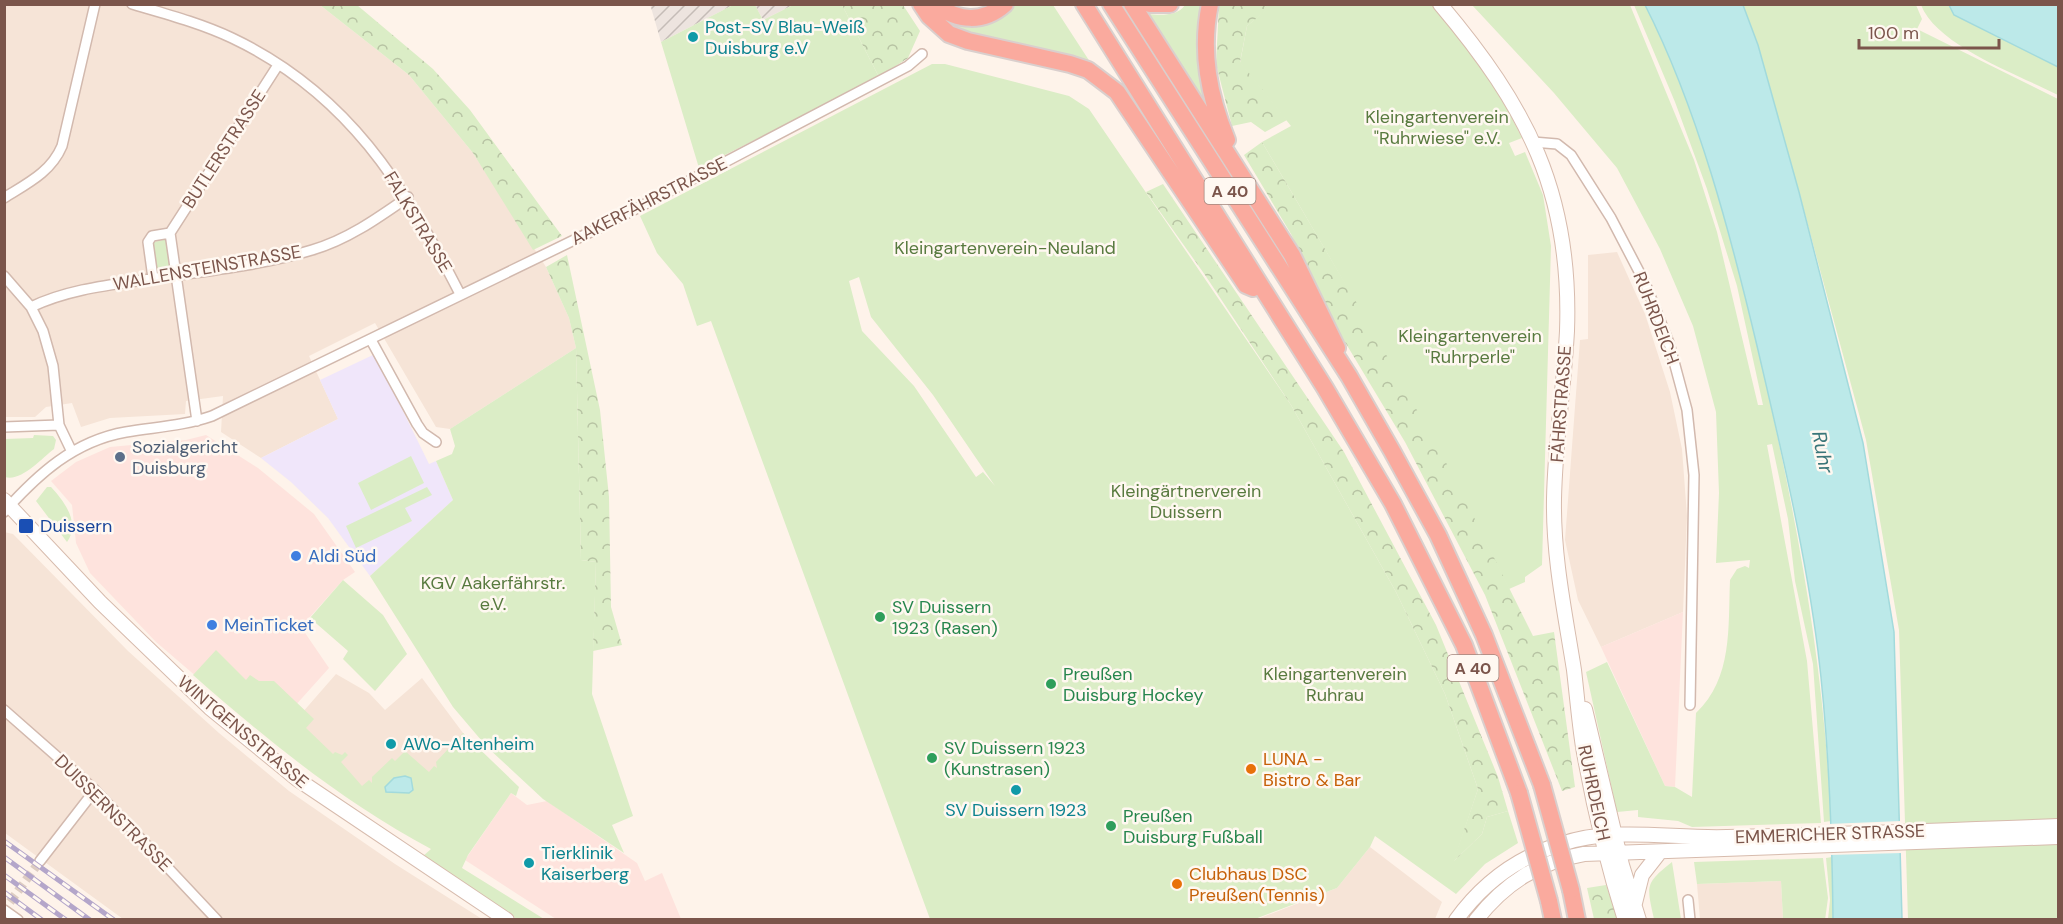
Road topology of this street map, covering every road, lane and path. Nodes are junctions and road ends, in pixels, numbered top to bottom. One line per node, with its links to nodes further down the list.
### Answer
1 (95, 4): 18 (street)
2 (132, 4): 14 (street, FALKSTRASSE)
3 (921, 4): 24 (highway)
4 (936, 4): 5 (highway)
5 (1005, 4)
6 (1084, 4): 24 (highway, A 40)
7 (1111, 4): 27 (highway, A 40)
8 (1132, 4): 16 (highway)
9 (1150, 4): 10 (highway)
10 (1170, 4)
11 (1210, 4): 16 (highway)
12 (1440, 4): 15 (main road)
13 (922, 54): 23 (street, AAKERFÄHRSTRASSE)
14 (278, 65): 17 (street, FALKSTRASSE); 19 (street, BUTLERSTRASSE)
15 (1533, 142): 34 (main road, FÄHRSTRASSE); 35 (street, RUHRDEICH)
16 (1241, 171): 27 (highway)
17 (408, 197): 20 (street, WALLENSTEINSTRASSE); 23 (street, FALKSTRASSE)
18 (4, 198)
19 (170, 234): 20 (street); 22 (street, BUTLERSTRASSE)
20 (175, 275): 22 (street, WALLENSTEINSTRASSE); 28 (street)
21 (4, 276): 25 (street)
22 (153, 278): 25 (street, WALLENSTEINSTRASSE)
23 (460, 294): 26 (street, AAKERFÄHRSTRASSE)
24 (1266, 294): 53 (highway, A 40, bridge)
25 (31, 307): 29 (street)
26 (371, 340): 28 (street, AAKERFÄHRSTRASSE); 31 (street)
27 (1348, 376): 54 (highway, A 40, bridge)
28 (196, 421): 32 (street, AAKERFÄHRSTRASSE)
29 (59, 425): 30 (street); 32 (street)
30 (4, 427)
31 (436, 442)
32 (71, 450): 33 (street, AAKERFÄHRSTRASSE)
33 (6, 506): 50 (main road, WINTGENSSTRASSE)
34 (1574, 670): 39 (main road, RUHRDEICH)
35 (1690, 705)
36 (4, 710): 37 (street, DUISSERNSTRASSE)
37 (95, 790): 44 (street); 49 (street, DUISSERNSTRASSE)
38 (2058, 826): 41 (main road, EMMERICHER STRASSE)
39 (1609, 835): 41 (main road, EMMERICHER STRASSE); 42 (main road, RUHRDEICH); 51 (main road, EMMERICHER STRASSE)
40 (2058, 837): 41 (main road, EMMERICHER STRASSE)
41 (1727, 843): 43 (main road, EMMERICHER STRASSE)
42 (1613, 852): 43 (main road, EMMERICHER STRASSE); 46 (main road, RUHRDEICH); 52 (main road, EMMERICHER STRASSE); 55 (main road, RUHRDEICH)
43 (1660, 852): 46 (main road)
44 (40, 861)
45 (1688, 900): 57 (street)
46 (1635, 905): 56 (main road, RUHRDEICH)
47 (6, 907): 48 (street)
48 (18, 920)
49 (217, 920)
50 (507, 920)
51 (1456, 920)
52 (1476, 920)
53 (1552, 920)
54 (1577, 920)
55 (1625, 920)
56 (1639, 920)
57 (1690, 920)

